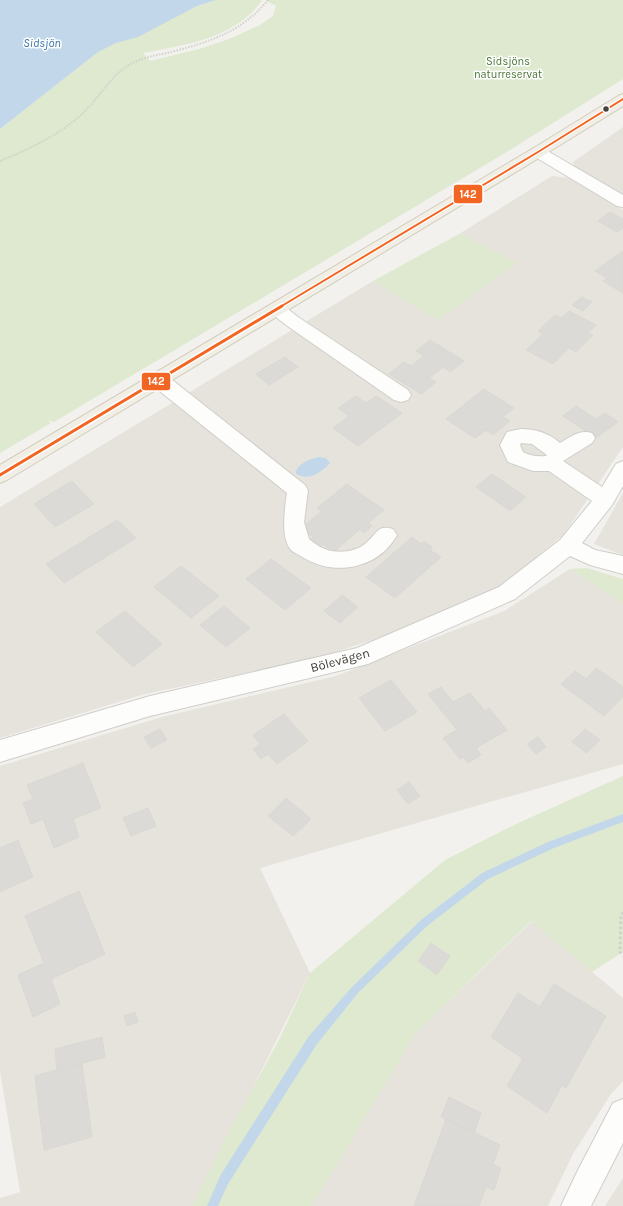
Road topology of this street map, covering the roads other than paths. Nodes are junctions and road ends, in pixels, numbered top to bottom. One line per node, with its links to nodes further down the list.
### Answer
1 (623, 99): 2 (main road)
2 (538, 152): 3 (street); 4 (main road)
3 (623, 202)
4 (277, 309): 5 (main road); 6 (street)
5 (159, 380): 9 (main road); 11 (street)
6 (401, 395)
7 (585, 438): 10 (street)
8 (623, 469): 10 (street, Bölevägen)
9 (0, 475)
10 (605, 499): 12 (street, Bölevägen)
11 (386, 535)
12 (568, 546): 13 (street); 14 (street, Bölevägen)
13 (623, 565)
14 (0, 751)
15 (623, 1113): 16 (street)
16 (576, 1206)

